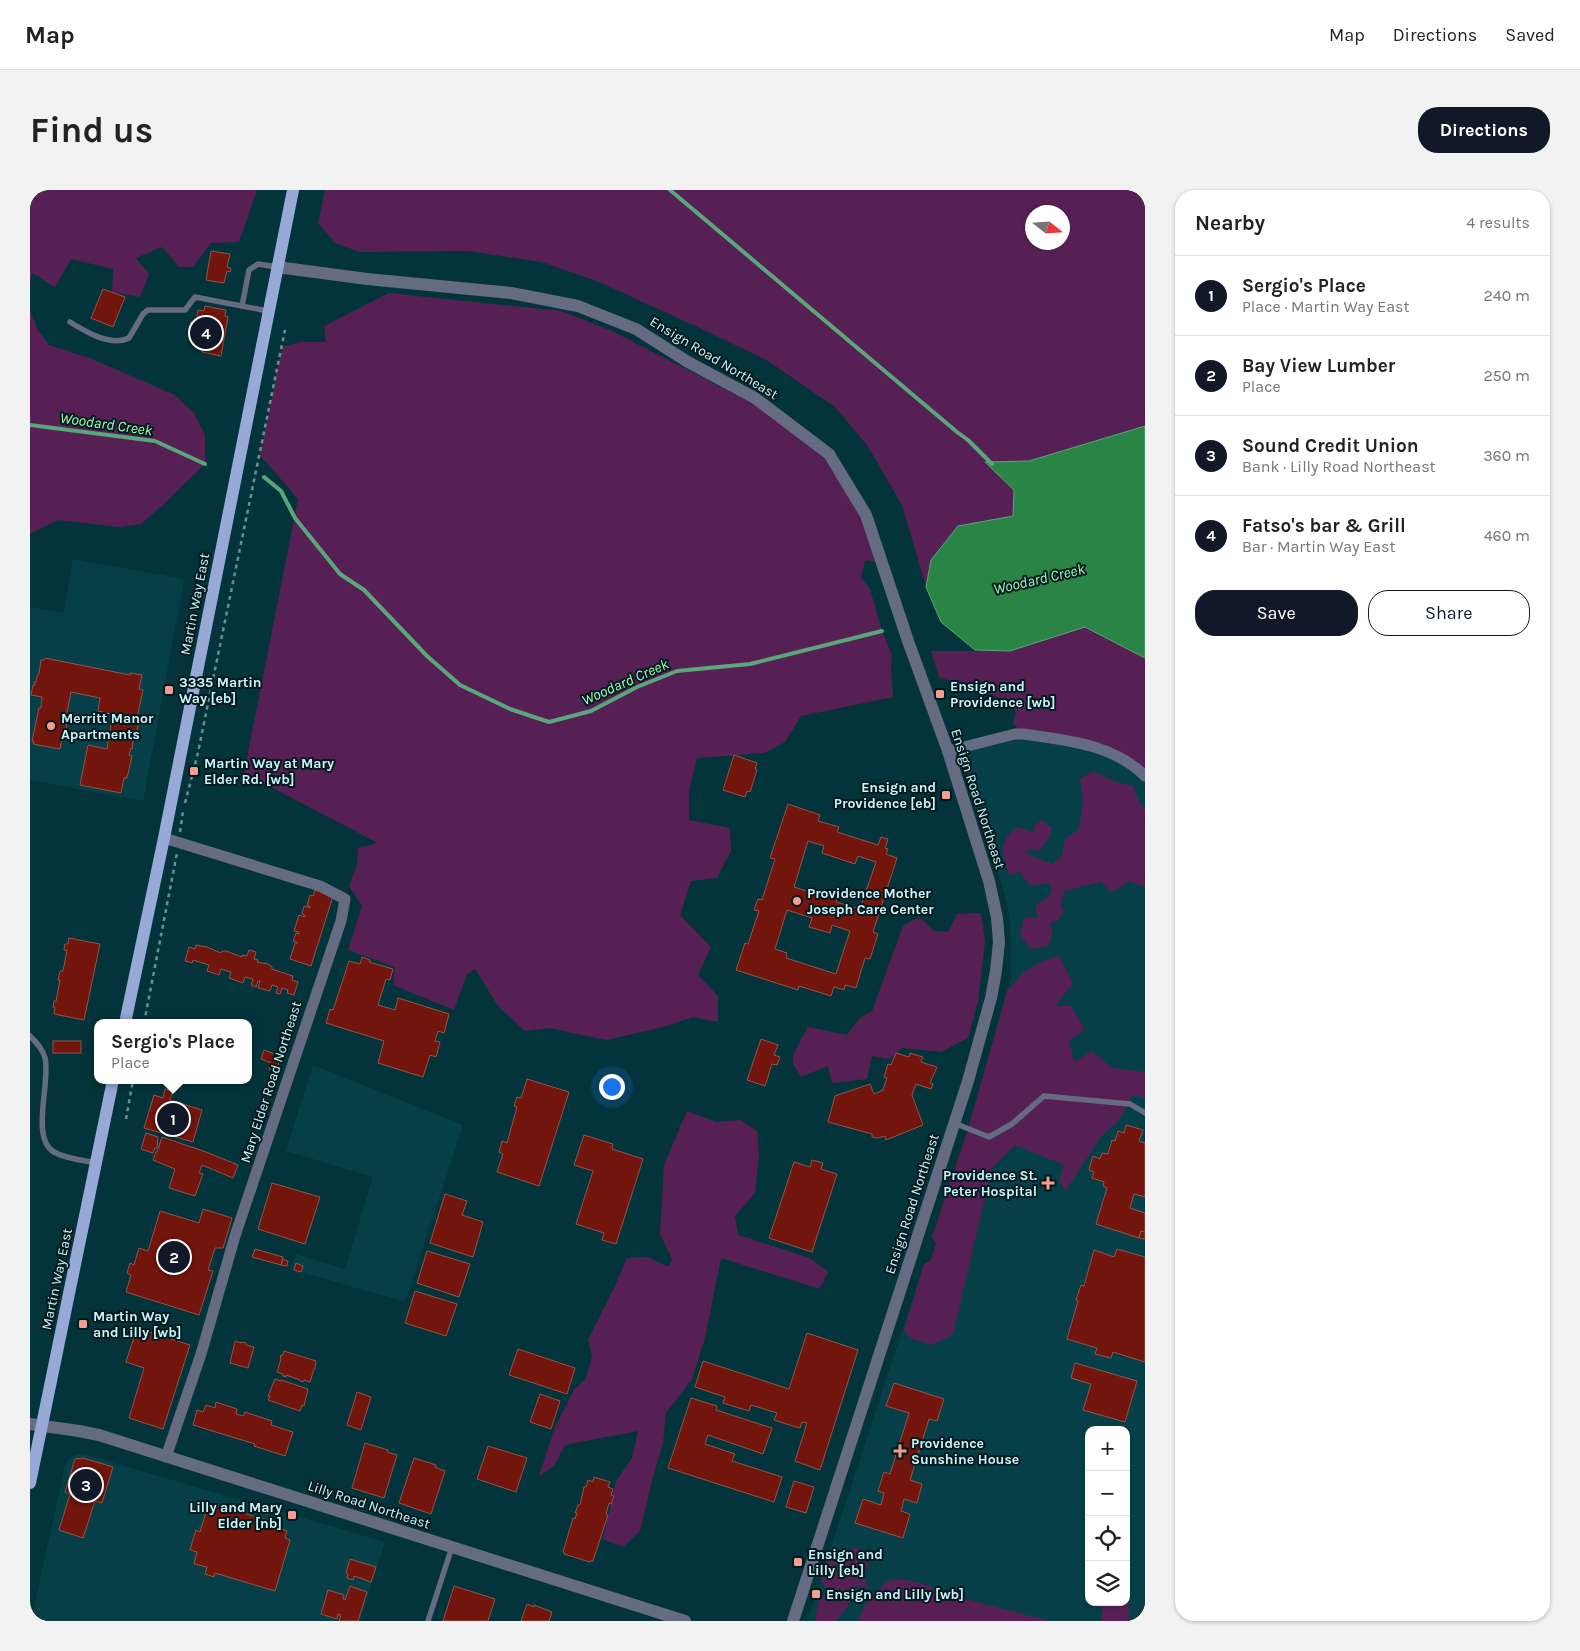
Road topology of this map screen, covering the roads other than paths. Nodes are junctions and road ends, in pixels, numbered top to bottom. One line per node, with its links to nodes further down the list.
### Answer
1 (293, 190): 2 (main road, Martin Way East)
2 (277, 267): 3 (lane); 4 (main road, Martin Way East); 6 (street, Ensign Road Northeast)
3 (242, 306): 4 (lane); 5 (lane)
4 (268, 311): 8 (main road, Martin Way East)
5 (70, 322)
6 (948, 751): 7 (street); 13 (street, Ensign Road Northeast)
7 (1145, 776)
8 (164, 838): 9 (main road, Martin Way East); 16 (street, Mary Elder Road Northeast)
9 (126, 1019)
10 (30, 1036): 14 (lane)
11 (112, 1084): 14 (main road, Martin Way East)
12 (1145, 1113): 13 (lane)
13 (954, 1123): 21 (street, Ensign Road Northeast)
14 (96, 1163): 15 (main road, Martin Way East)
15 (36, 1424): 16 (street, Lilly Road Northeast); 17 (main road, Martin Way East)
16 (166, 1456): 18 (street, Lilly Road Northeast)
17 (30, 1483)
18 (452, 1547): 19 (lane); 20 (street, Lilly Road Northeast)
19 (428, 1621)
20 (685, 1621)
21 (793, 1621)

